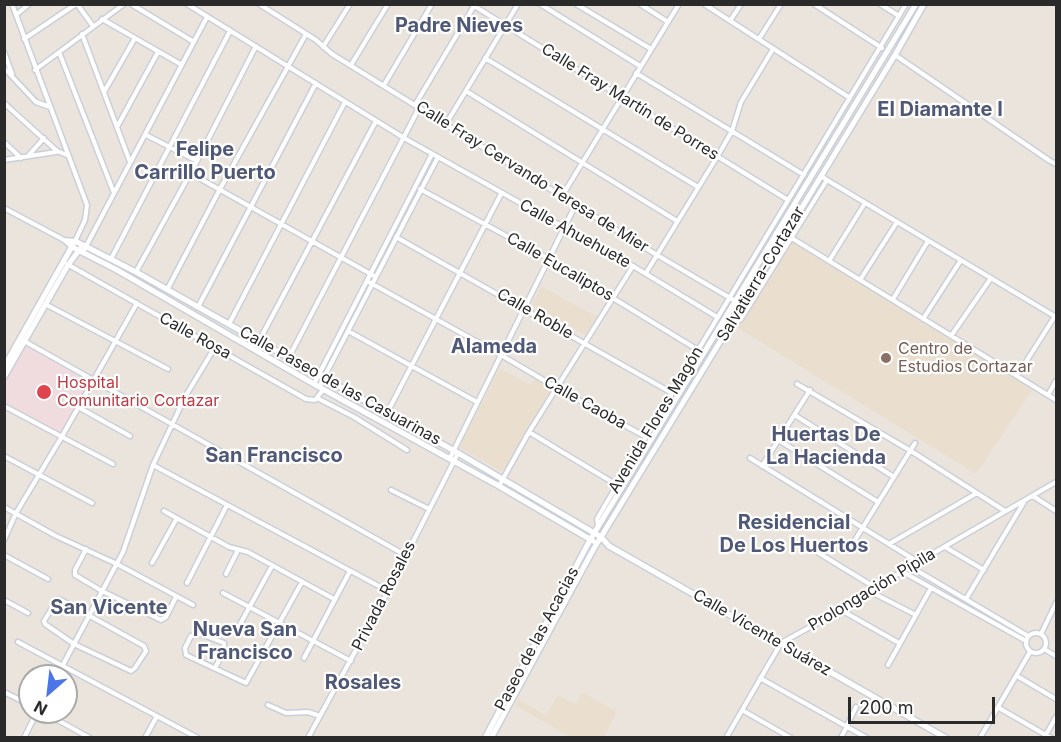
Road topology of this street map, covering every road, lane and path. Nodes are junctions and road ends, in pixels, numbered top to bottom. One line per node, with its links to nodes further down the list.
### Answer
1 (12, 4): 25 (street)
2 (29, 4): 25 (street)
3 (76, 4): 32 (street); 37 (street)
4 (124, 4): 28 (street)
5 (131, 4): 39 (street)
6 (188, 4): 27 (street, Calle Ahuehuete)
7 (259, 4): 35 (street, Calle Fray Cervando Teresa de Mier)
8 (350, 4): 41 (street)
9 (388, 4): 51 (street)
10 (432, 4): 59 (street)
11 (518, 4): 31 (street)
12 (540, 4): 53 (street)
13 (576, 4): 43 (street)
14 (640, 4): 29 (street)
15 (679, 4): 29 (street)
16 (704, 4): 30 (street)
17 (741, 4): 30 (street)
18 (782, 4): 38 (street)
19 (814, 4): 42 (street)
20 (880, 4): 26 (street)
21 (906, 4): 26 (street, Avenida Flores Magón)
22 (916, 4): 138 (main road, Salvatierra-Cortazar)
23 (924, 4): 48 (main road, Salvatierra-Cortazar)
24 (473, 5): 31 (street, Calle Fray Martín de Porres); 66 (street)
25 (16, 15): 37 (street)
26 (899, 16): 42 (street, Avenida Flores Magón)
27 (207, 17): 33 (street, Calle Ahuehuete); 39 (street)
28 (102, 19): 32 (street); 36 (street)
29 (668, 21): 43 (street)
30 (730, 21): 38 (street)
31 (505, 25): 49 (street); 62 (street, Calle Fray Martín de Porres)
32 (93, 26): 34 (street)
33 (230, 31): 40 (street, Calle Ahuehuete); 77 (street)
34 (82, 34): 46 (street); 61 (street)
35 (306, 34): 41 (street, Calle Fray Cervando Teresa de Mier); 52 (street)
36 (135, 38): 47 (street); 61 (street)
37 (24, 39): 55 (street)
38 (759, 39): 44 (street)
39 (194, 42): 50 (street)
40 (256, 46): 52 (street, Calle Ahuehuete); 85 (street)
41 (323, 47): 51 (street, Calle Fray Cervando Teresa de Mier)
42 (882, 48): 63 (street, Avenida Flores Magón)
43 (651, 49): 53 (street)
44 (773, 49): 63 (street); 72 (street)
45 (4, 52): 57 (street)
46 (59, 52): 55 (street); 96 (street)
47 (158, 52): 50 (street); 70 (street)
48 (895, 55): 88 (street); 91 (main road, Salvatierra-Cortazar)
49 (485, 58): 60 (street); 71 (street)
50 (182, 65): 73 (street)
51 (351, 65): 59 (street, Calle Fray Cervando Teresa de Mier)
52 (287, 66): 58 (street, Calle Ahuehuete); 94 (street)
53 (640, 66): 56 (street)
54 (4, 68): 57 (street)
55 (35, 70): 67 (street)
56 (636, 73): 62 (street); 72 (street)
57 (13, 76): 67 (street)
58 (316, 84): 64 (street, Calle Ahuehuete); 102 (street)
59 (384, 86): 66 (street, Calle Fray Cervando Teresa de Mier)
60 (466, 91): 69 (street); 87 (street)
61 (104, 92): 70 (street)
62 (622, 96): 71 (street); 81 (street, Calle Fray Martín de Porres)
63 (850, 98): 90 (street, Avenida Flores Magón)
64 (345, 102): 68 (street, Calle Ahuehuete); 107 (street)
65 (4, 103): 74 (street)
66 (417, 106): 69 (street, Calle Fray Cervando Teresa de Mier); 75 (street)
67 (50, 107): 80 (street)
68 (376, 121): 75 (street, Calle Ahuehuete); 112 (street)
69 (446, 124): 98 (street, Calle Fray Cervando Teresa de Mier)
70 (117, 128): 86 (street)
71 (602, 129): 87 (street); 93 (street)
72 (732, 131): 81 (street); 90 (street)
73 (146, 135): 77 (street); 86 (street)
74 (44, 138): 78 (street); 82 (street)
75 (404, 138): 79 (street, Calle Ahuehuete); 119 (street)
76 (5, 144): 82 (street)
77 (169, 146): 85 (street); 118 (street)
78 (57, 151): 80 (street); 82 (street)
79 (432, 154): 83 (street, Calle Ahuehuete); 128 (street)
80 (68, 156): 114 (street)
81 (717, 157): 93 (street); 99 (street, Calle Fray Martín de Porres)
82 (24, 158): 84 (street)
83 (438, 158): 95 (street); 97 (street, Calle Ahuehuete)
84 (4, 160)
85 (197, 161): 89 (street)
86 (130, 162): 96 (street)
87 (581, 162): 98 (street); 104 (street)
88 (1056, 164)
89 (190, 173): 94 (street); 126 (street)
90 (804, 175): 99 (street, Avenida Flores Magón)
91 (820, 176): 92 (street); 113 (main road, Salvatierra-Cortazar)
92 (827, 180): 100 (street); 110 (street)
93 (698, 187): 104 (street)
94 (220, 189): 102 (street); 134 (street)
95 (420, 189): 106 (street, Calle Eucaliptos); 109 (street)
96 (115, 194): 115 (street)
97 (501, 194): 106 (street); 108 (street, Calle Ahuehuete)
98 (562, 196): 101 (street, Calle Fray Cervando Teresa de Mier)
99 (788, 200): 136 (street, Avenida Flores Magón)
100 (865, 203): 105 (street); 122 (street)
101 (576, 204): 108 (street, Privada Rosales); 117 (street, Calle Fray Cervando Teresa de Mier)
102 (250, 207): 107 (street); 142 (street)
103 (4, 208): 114 (street)
104 (677, 221): 117 (street)
105 (897, 222): 111 (street); 131 (street)
106 (485, 224): 120 (street, Calle Eucaliptos); 125 (street)
107 (280, 225): 112 (street); 153 (street)
108 (564, 227): 120 (street, Privada Rosales); 124 (street, Calle Ahuehuete)
109 (396, 237): 125 (street, Calle Roble); 129 (street)
110 (790, 237): 113 (street); 122 (street)
111 (928, 241): 121 (street); 137 (street)
112 (311, 242): 119 (street); 158 (street)
113 (784, 242): 141 (main road, Salvatierra-Cortazar); 152 (street)
114 (74, 244): 115 (main road, Calle Paseo de las Casuarinas); 116 (main road, Calle Paseo de las Casuarinas); 123 (main road)
115 (85, 245): 116 (main road); 118 (main road, Calle Paseo de las Casuarinas)
116 (81, 251): 123 (main road); 175 (main road, Calle Paseo de las Casuarinas)
117 (657, 255): 127 (street); 136 (street, Calle Fray Cervando Teresa de Mier)
118 (111, 259): 126 (main road, Calle Paseo de las Casuarinas)
119 (341, 259): 128 (street); 163 (street)
120 (549, 259): 135 (street, Calle Eucaliptos); 143 (street, Privada Rosales)
121 (961, 260): 130 (street); 150 (street)
122 (829, 261): 131 (street)
123 (66, 264): 139 (main road); 140 (street, Calle Rosa)
124 (633, 266): 127 (street, Calle Ahuehuete); 135 (street)
125 (460, 271): 143 (street, Calle Roble); 149 (street)
126 (136, 272): 134 (main road, Calle Paseo de las Casuarinas)
127 (646, 273): 148 (street, Calle Ahuehuete)
128 (370, 274): 129 (street); 132 (street)
129 (376, 277): 133 (street)
130 (991, 278): 147 (street); 155 (street)
131 (860, 280): 137 (street)
132 (367, 281): 133 (street, Calle Caoba); 169 (street)
133 (372, 284): 149 (street, Calle Caoba); 154 (street)
134 (167, 290): 142 (main road, Calle Paseo de las Casuarinas)
135 (613, 297): 159 (street); 161 (street, Calle Eucaliptos)
136 (728, 298): 138 (street, Calle Fray Cervando Teresa de Mier); 144 (street, Avenida Flores Magón)
137 (893, 299): 150 (street)
138 (735, 302): 141 (street, Calle Fray Cervando Teresa de Mier); 145 (main road, Salvatierra-Cortazar)
139 (44, 303): 156 (main road); 157 (street)
140 (136, 303): 157 (street); 160 (street, Calle Rosa)
141 (742, 305): 146 (main road, Salvatierra-Cortazar)
142 (198, 307): 153 (main road, Calle Paseo de las Casuarinas)
143 (525, 309): 159 (street, Calle Roble); 162 (street, Privada Rosales)
144 (722, 309): 145 (street); 148 (street, Avenida Flores Magón)
145 (729, 312): 146 (street); 151 (main road, Salvatierra-Cortazar)
146 (735, 316): 152 (main road, Salvatierra-Cortazar)
147 (1056, 316): 167 (street)
148 (717, 317): 161 (street, Avenida Flores Magón)
149 (435, 319): 162 (street, Calle Caoba); 164 (street)
150 (923, 319): 155 (street)
151 (725, 320): 152 (street); 220 (main road, Salvatierra-Cortazar)
152 (731, 323): 224 (main road, Salvatierra-Cortazar)
153 (229, 324): 158 (main road, Calle Paseo de las Casuarinas)
154 (348, 331): 164 (street); 169 (street)
155 (951, 336): 167 (street)
156 (23, 340): 165 (main road); 168 (main road); 170 (street)
157 (114, 341): 166 (street); 170 (street)
158 (259, 341): 163 (main road, Calle Paseo de las Casuarinas)
159 (585, 343): 173 (street); 176 (street, Calle Roble)
160 (215, 347): 175 (street, Calle Rosa); 184 (street)
161 (698, 350): 176 (street, Avenida Flores Magón)
162 (501, 355): 173 (street, Calle Caoba); 179 (street, Privada Rosales)
163 (288, 358): 169 (main road, Calle Paseo de las Casuarinas)
164 (411, 366): 179 (street); 182 (street)
165 (4, 367)
166 (168, 369)
167 (1017, 376): 177 (street)
168 (4, 377)
169 (321, 377): 175 (street); 182 (main road, Calle Paseo de las Casuarinas)
170 (94, 380): 181 (street); 184 (street)
171 (1056, 381): 177 (street)
172 (798, 384): 174 (street)
173 (557, 388): 185 (street); 187 (street, Calle Caoba)
174 (810, 390): 183 (street); 192 (street)
175 (319, 392): 191 (street, Calle Rosa); 196 (main road, Calle Paseo de las Casuarinas)
176 (672, 393): 187 (street, Avenida Flores Magón)
177 (1048, 395): 178 (street)
178 (1056, 400)
179 (477, 402): 193 (street, Privada Rosales)
180 (4, 406): 188 (street)
181 (78, 407): 186 (street); 188 (street)
182 (386, 414): 193 (main road, Calle Paseo de las Casuarinas)
183 (796, 416): 189 (street); 201 (street)
184 (171, 424): 198 (street); 236 (street)
185 (529, 432): 202 (street); 204 (street)
186 (130, 436)
187 (646, 437): 204 (street, Avenida Flores Magón)
188 (61, 438): 197 (street); 200 (street)
189 (780, 441): 199 (street); 210 (street)
190 (915, 444): 192 (street)
191 (407, 450)
192 (911, 451): 201 (street); 207 (street)
193 (456, 452): 196 (street, Privada Rosales); 202 (main road, Calle Paseo de las Casuarinas)
194 (4, 456): 200 (street)
195 (750, 458): 199 (street)
196 (452, 460): 205 (main road, Calle Paseo de las Casuarinas); 214 (street, Privada Rosales)
197 (113, 464)
198 (153, 465): 212 (street); 239 (street)
199 (762, 466): 221 (street)
200 (38, 475): 211 (street); 218 (street)
201 (894, 477): 210 (street)
202 (502, 478): 205 (street); 222 (main road, Calle Paseo de las Casuarinas)
203 (1056, 482): 208 (street, Prolongación Pípila)
204 (617, 485): 220 (street, Avenida Flores Magón)
205 (498, 486): 226 (main road, Calle Paseo de las Casuarinas)
206 (391, 490): 214 (street)
207 (977, 493): 216 (street); 229 (street)
208 (1033, 496): 209 (street, Prolongación Pípila); 217 (street)
209 (1025, 501): 216 (street, Prolongación Pípila); 242 (street)
210 (878, 502): 221 (street)
211 (92, 503)
212 (227, 505): 223 (street); 243 (street)
213 (4, 507): 218 (street)
214 (429, 508): 236 (street, Privada Rosales)
215 (164, 511): 219 (street)
216 (1005, 511): 231 (street, Prolongación Pípila)
217 (1056, 511)
218 (16, 513): 225 (street); 232 (street)
219 (177, 518): 223 (street); 238 (street)
220 (598, 527): 222 (main road, Salvatierra-Cortazar)
221 (862, 528): 227 (street); 229 (street)
222 (594, 534): 224 (main road, Calle Paseo de las Casuarinas); 226 (main road, Salvatierra-Cortazar)
223 (209, 536): 233 (street); 248 (street)
224 (601, 537): 228 (main road, Salvatierra-Cortazar); 230 (main road, Calle Vicente Suárez)
225 (4, 540)
226 (590, 540): 228 (main road, Calle Paseo de las Casuarinas); 307 (main road, Paseo de las Acacias)
227 (855, 540)
228 (597, 543): 230 (main road, Calle Vicente Suárez); 308 (main road, Paseo de las Acacias)
229 (889, 544): 237 (street)
230 (609, 546): 273 (main road, Calle Vicente Suárez)
231 (945, 547): 237 (street, Prolongación Pípila); 242 (street)
232 (86, 549): 239 (street); 251 (street)
233 (238, 550): 240 (street); 245 (street)
234 (817, 552): 250 (street)
235 (4, 555): 246 (street)
236 (405, 555): 252 (street, Privada Rosales)
237 (918, 562): 241 (street, Prolongación Pípila)
238 (152, 563)
239 (117, 564): 251 (street); 255 (street)
240 (272, 566): 247 (street); 261 (street)
241 (911, 567): 244 (street, Prolongación Pípila); 257 (street)
242 (984, 570): 257 (street)
243 (350, 571): 252 (street); 256 (street)
244 (903, 572): 249 (street); 250 (street, Prolongación Pípila)
245 (226, 574)
246 (48, 579)
247 (302, 582): 256 (street); 266 (street)
248 (187, 583)
249 (931, 588): 264 (street); 271 (street)
250 (877, 589): 253 (street, Prolongación Pípila)
251 (102, 591): 255 (street); 265 (street)
252 (388, 591): 280 (street, Privada Rosales)
253 (871, 591): 262 (street, Prolongación Pípila); 264 (street)
254 (223, 592): 261 (street)
255 (176, 597): 260 (street)
256 (334, 599): 270 (street)
257 (966, 599): 269 (street)
258 (4, 600): 263 (street)
259 (1056, 603): 268 (street)
260 (193, 605)
261 (249, 606): 266 (street); 267 (street)
262 (841, 610): 273 (street, Prolongación Pípila); 274 (street)
263 (28, 614)
264 (916, 615): 274 (street)
265 (88, 616): 275 (street); 275 (street); 275 (street)
266 (281, 622): 270 (street); 284 (street)
267 (238, 628)
268 (1041, 634): 269 (street); 276 (street)
269 (1028, 636): 271 (street)
270 (315, 640): 279 (street); 280 (street)
271 (1026, 641): 277 (street)
272 (18, 642): 281 (street)
273 (781, 643): 287 (street); 313 (main road, Calle Vicente Suárez)
274 (899, 643): 283 (street)
275 (74, 644): 282 (street)
276 (1044, 649): 277 (street); 278 (street)
277 (1030, 652): 286 (street)
278 (1056, 656)
279 (304, 658)
280 (351, 661): 296 (street, Privada Rosales)
281 (59, 664)
282 (64, 664)
283 (888, 665)
284 (215, 668): 284 (street)
285 (78, 674): 295 (street)
286 (1017, 676): 290 (street); 293 (street)
287 (760, 678): 294 (street); 300 (street)
288 (4, 693): 289 (street)
289 (18, 699)
290 (1056, 699)
291 (268, 705): 296 (street)
292 (856, 707): 300 (street)
293 (999, 708): 301 (street); 314 (street)
294 (742, 710): 309 (street); 310 (street)
295 (157, 716): 304 (street); 305 (street)
296 (320, 716): 306 (street, Privada Rosales)
297 (1056, 717): 301 (street)
298 (31, 724): 302 (street)
299 (65, 724): 303 (street)
300 (847, 726): 311 (street); 312 (street)
301 (1045, 736): 315 (street)
302 (24, 738)
303 (90, 738)
304 (146, 738)
305 (198, 738)
306 (308, 738)
307 (484, 738)
308 (491, 738)
309 (726, 738)
310 (791, 738)
311 (841, 738)
312 (867, 738)
313 (946, 738)
314 (980, 738)
315 (1051, 738)

